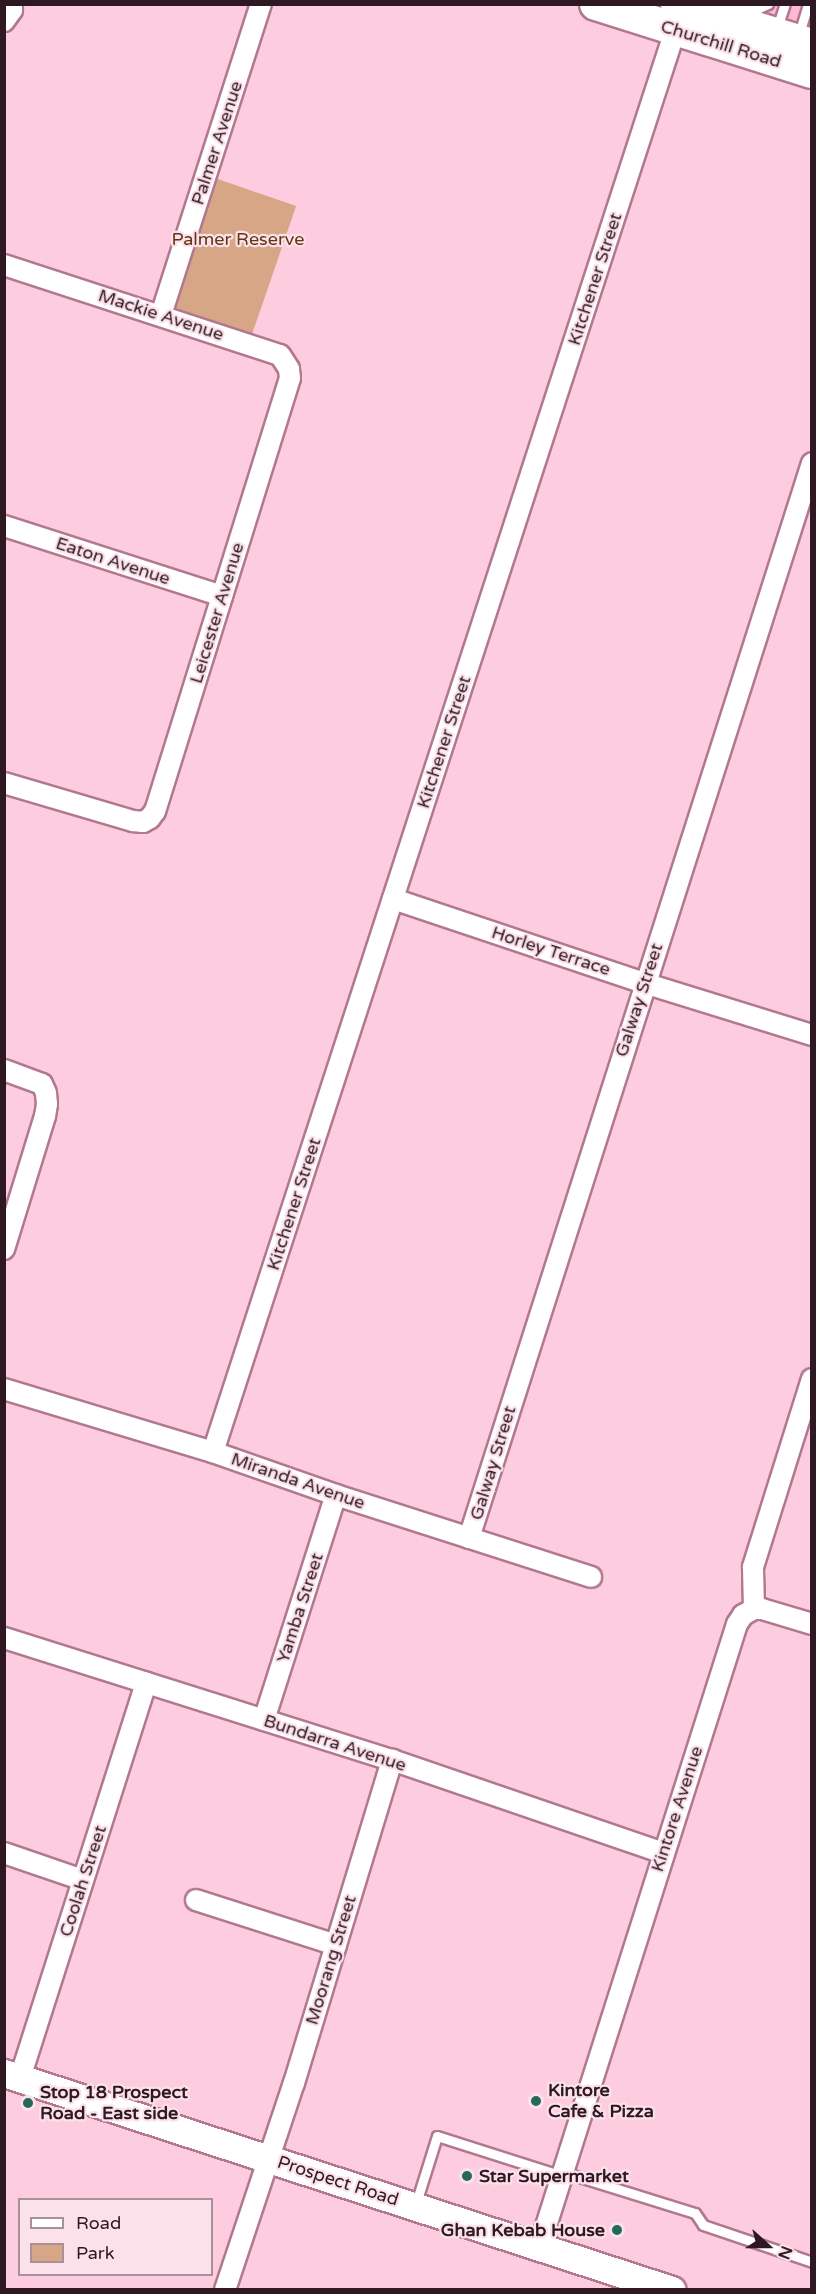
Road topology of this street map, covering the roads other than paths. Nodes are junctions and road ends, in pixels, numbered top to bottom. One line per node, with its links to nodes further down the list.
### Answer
1 (12, 4): 7 (street)
2 (261, 4): 10 (street, Palmer Avenue)
3 (596, 4): 6 (main road, Churchill Road)
4 (784, 4): 8 (lane)
5 (808, 4): 8 (lane)
6 (686, 16): 8 (main road, Churchill Road); 16 (street, Kitchener Street)
7 (4, 21)
8 (786, 47)
9 (4, 265): 10 (street, Mackie Avenue)
10 (161, 315): 11 (street, Mackie Avenue)
11 (287, 390): 14 (street, Leicester Avenue)
12 (812, 463): 17 (street, Galway Street)
13 (4, 526): 14 (street, Eaton Avenue)
14 (222, 596): 15 (street, Leicester Avenue)
15 (6, 790)
16 (393, 899): 17 (street, Horley Terrace); 23 (street, Kitchener Street)
17 (644, 983): 18 (street, Horley Terrace); 25 (street, Galway Street)
18 (812, 1035)
19 (4, 1070): 20 (street)
20 (4, 1249)
21 (812, 1379): 27 (street)
22 (4, 1389): 23 (street, Miranda Avenue)
23 (213, 1452): 24 (street, Miranda Avenue)
24 (336, 1495): 25 (street, Miranda Avenue); 31 (street, Yamba Street)
25 (470, 1538): 26 (street, Miranda Avenue)
26 (591, 1577)
27 (754, 1609): 28 (street); 33 (street, Kintore Avenue)
28 (812, 1624)
29 (4, 1638): 30 (street, Bundarra Avenue)
30 (146, 1683): 31 (street, Bundarra Avenue); 35 (street, Coolah Street)
31 (264, 1720): 32 (street, Bundarra Avenue)
32 (392, 1760): 33 (street, Bundarra Avenue); 37 (street, Moorang Street)
33 (663, 1853): 40 (street, Kintore Avenue)
34 (4, 1854): 35 (street)
35 (84, 1880): 38 (street, Coolah Street)
36 (196, 1900): 37 (street)
37 (336, 1945): 39 (street, Moorang Street)
38 (12, 2075): 39 (main road, Prospect Road)
39 (269, 2159): 41 (main road, Prospect Road); 45 (street, Moorang Street)
40 (562, 2174): 41 (lane); 42 (street, Kintore Avenue); 43 (lane)
41 (415, 2205): 42 (main road, Prospect Road)
42 (540, 2245): 44 (main road, Prospect Road)
43 (812, 2262)
44 (656, 2287)
45 (225, 2289)

